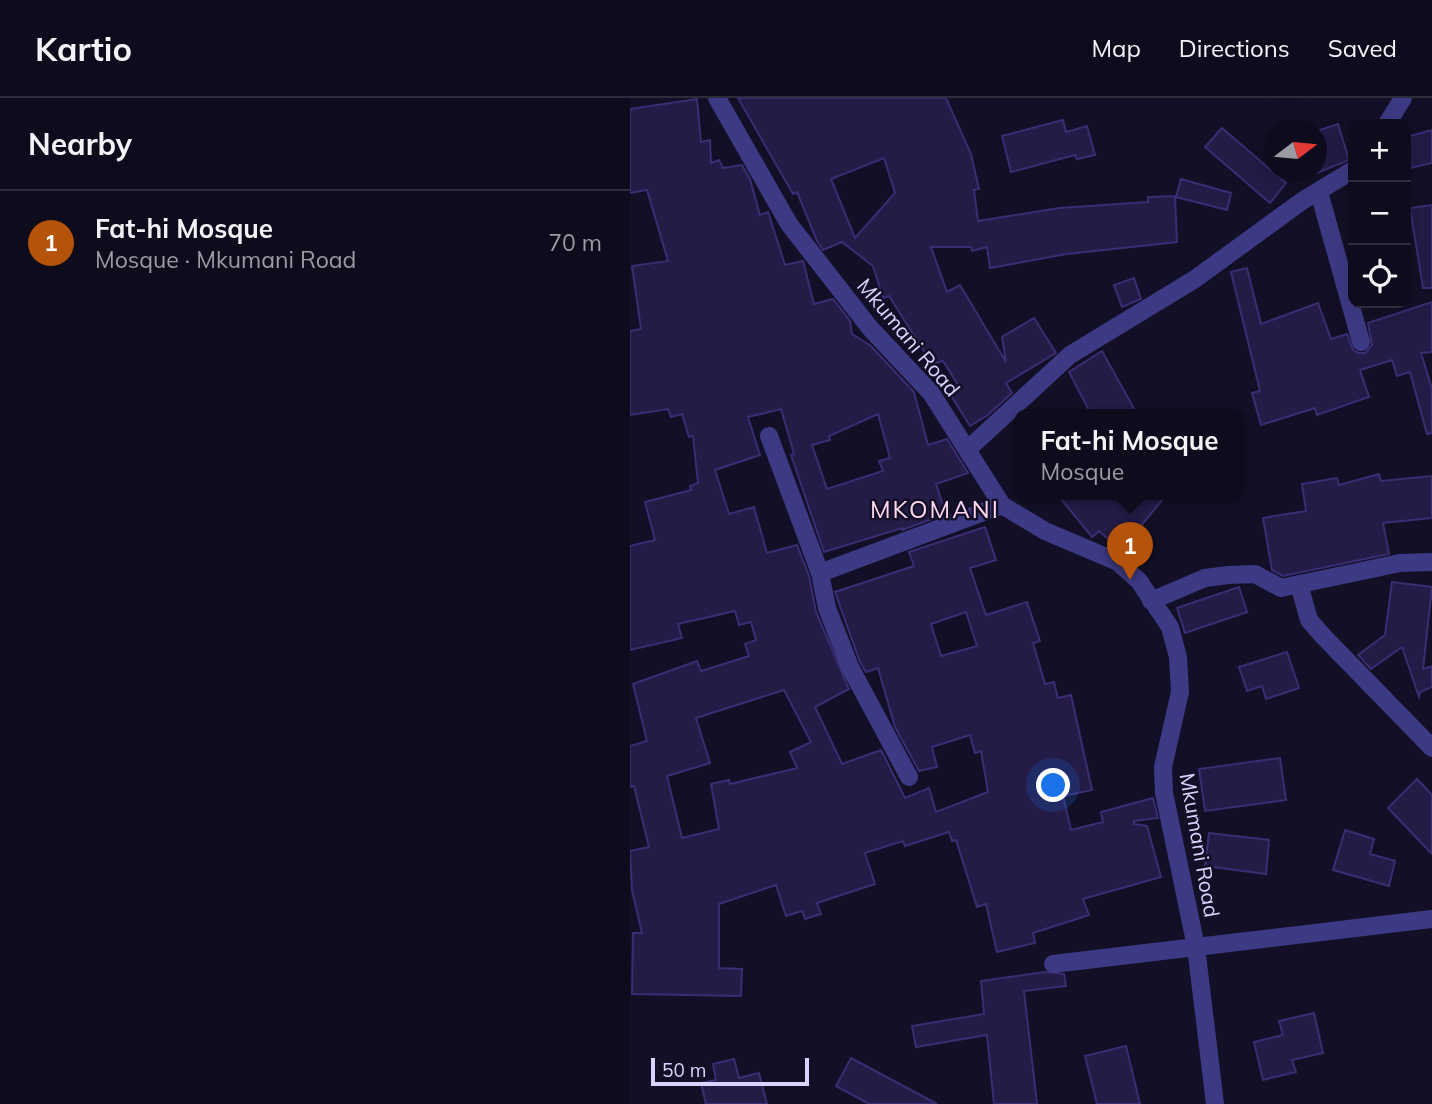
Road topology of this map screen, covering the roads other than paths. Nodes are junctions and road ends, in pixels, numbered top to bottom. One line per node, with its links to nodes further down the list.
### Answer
1 (717, 98): 8 (street, Mkumani Road)
2 (1403, 98): 3 (street)
3 (1390, 119)
4 (1348, 173): 5 (street)
5 (1319, 192): 6 (street); 8 (street)
6 (1361, 342)
7 (769, 436): 11 (street)
8 (967, 450): 9 (street, Mkumani Road)
9 (1002, 505): 11 (street); 13 (street, Mkumani Road)
10 (1432, 562): 12 (street)
11 (820, 573): 15 (street)
12 (1299, 584): 13 (street); 14 (street)
13 (1151, 601): 17 (street, Mkumani Road)
14 (1432, 747)
15 (909, 776)
16 (1432, 919): 17 (street)
17 (1196, 947): 18 (street); 19 (street, Mkumani Road)
18 (1053, 964)
19 (1215, 1104)

